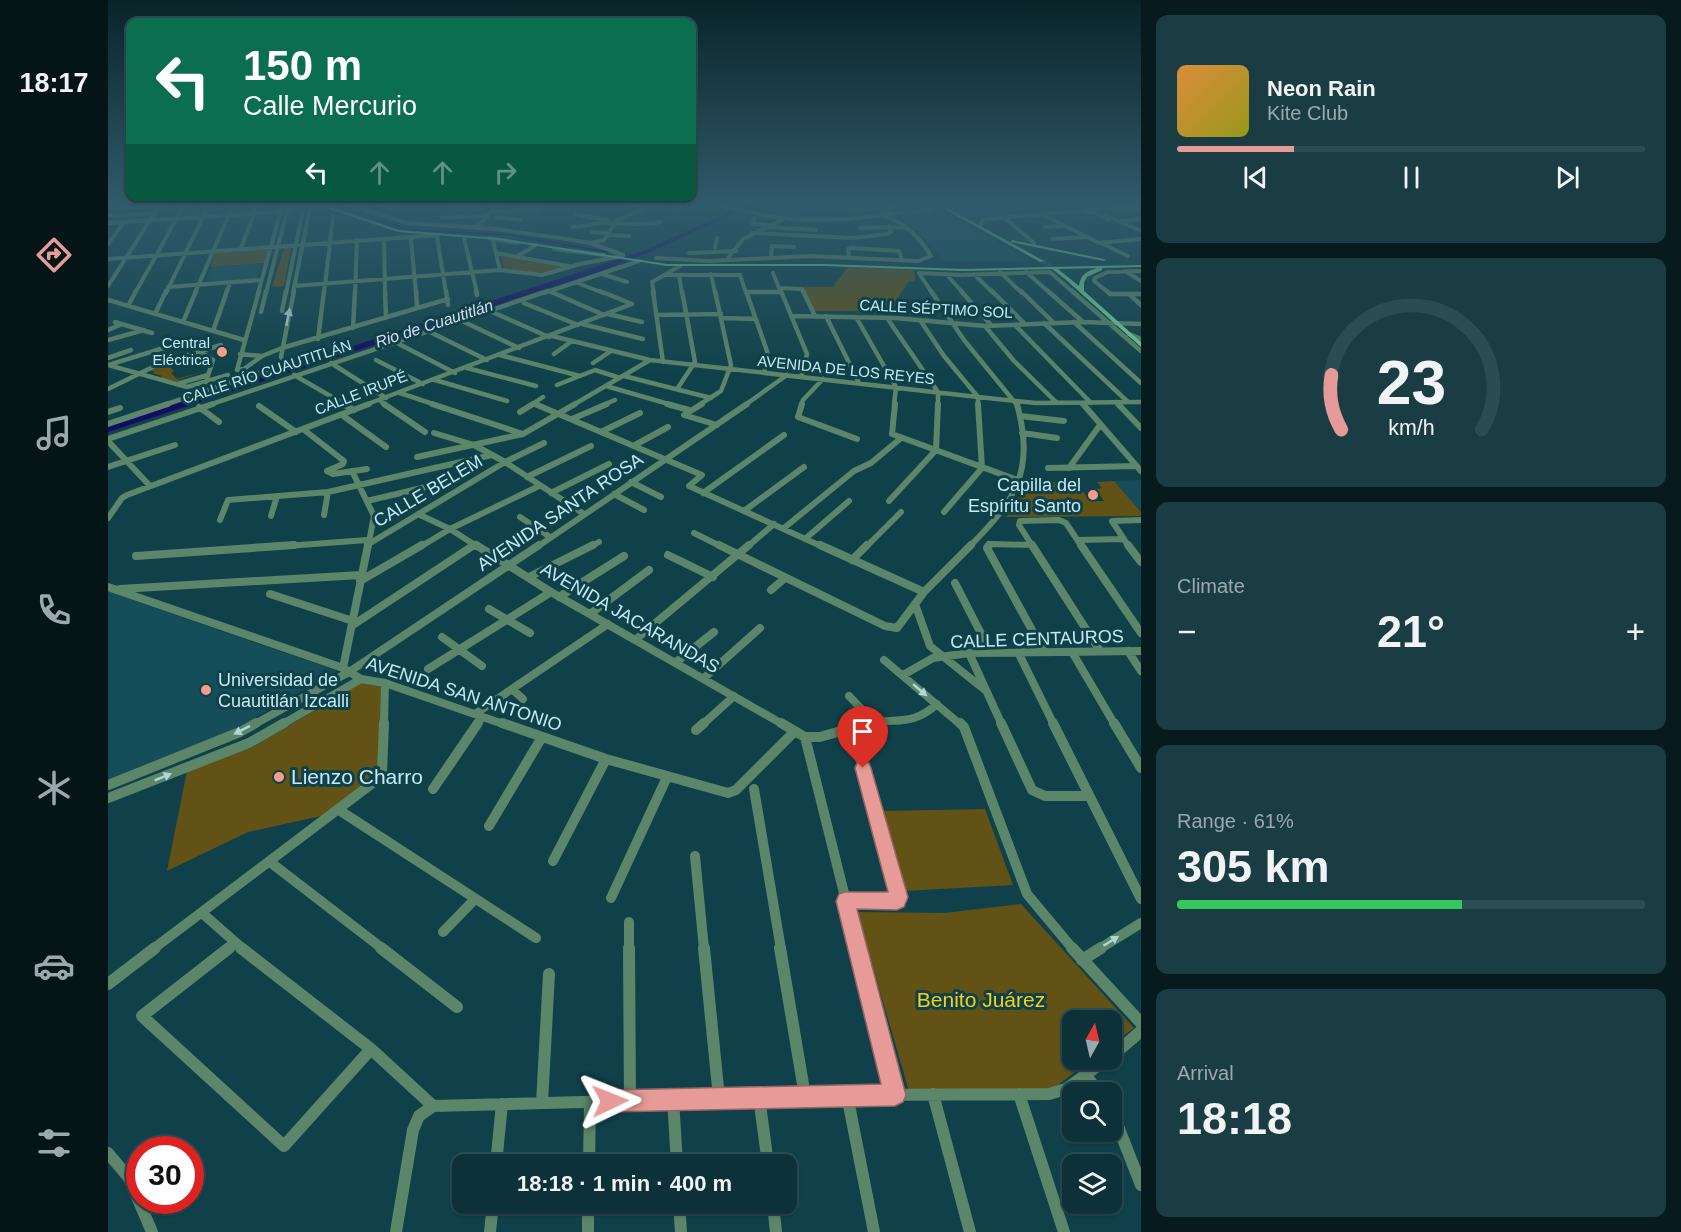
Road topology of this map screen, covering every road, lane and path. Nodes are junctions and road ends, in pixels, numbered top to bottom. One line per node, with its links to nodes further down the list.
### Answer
1 (125, 260): 55 (street)
2 (154, 260): 68 (street)
3 (182, 260): 57 (street)
4 (209, 260): 54 (street)
5 (266, 260): 47 (street)
6 (275, 260): 72 (street)
7 (292, 260): 70 (street)
8 (298, 260): 56 (street)
9 (328, 260): 53 (street)
10 (356, 260): 49 (street)
11 (385, 260): 46 (street)
12 (413, 260): 45 (street)
13 (441, 260): 43 (street)
14 (469, 260): 36 (street)
15 (498, 260): 31 (street)
16 (537, 260): 24 (street)
17 (569, 260): 24 (street)
18 (602, 260): 26 (street)
19 (656, 260): 25 (main road)
20 (1098, 260): 30 (main road)
21 (1122, 260): 23 (main road)
22 (639, 261): 27 (main road); 38 (street, CALLE RÍO CUAUTITLÁN)
23 (1141, 261)
24 (563, 265): 26 (street)
25 (762, 265): 27 (main road); 30 (main road)
26 (573, 266): 31 (street)
27 (680, 266): 44 (street)
28 (1141, 266): 29 (main road)
29 (1124, 268): 30 (main road); 33 (street); 48 (street); 60 (main road); 62 (street)
30 (986, 269)
31 (500, 270): 36 (street)
32 (1052, 270): 35 (street); 60 (main road); 88 (street)
33 (1141, 271)
34 (1000, 272): 35 (street); 42 (street); 92 (street)
35 (1026, 272): 94 (street)
36 (472, 273): 43 (street); 64 (street)
37 (773, 273): 58 (street)
38 (602, 274): 50 (street, CALLE RÍO CUAUTITLÁN); 51 (street)
39 (679, 274): 40 (street); 44 (street); 76 (street)
40 (711, 274): 61 (street); 77 (street)
41 (946, 274): 42 (street); 91 (street); 102 (street)
42 (974, 274): 98 (street)
43 (444, 275): 45 (street); 69 (street)
44 (667, 275): 75 (street)
45 (415, 277): 46 (street); 69 (street)
46 (385, 279): 49 (street); 82 (street)
47 (261, 280): 52 (street); 116 (street)
48 (1141, 281)
49 (355, 282): 53 (street); 103 (street)
50 (574, 282): 59 (street, CALLE RÍO CUAUTITLÁN); 74 (street, CALLE IRUPÉ)
51 (627, 282)
52 (230, 283): 54 (street); 106 (street)
53 (325, 284): 56 (street); 111 (street)
54 (199, 285): 57 (street); 89 (street)
55 (108, 286)
56 (294, 286): 123 (street, one-way to 56)
57 (168, 287): 73 (street)
58 (781, 290): 61 (street); 78 (street); 79 (street)
59 (548, 291): 71 (street, CALLE RÍO CUAUTITLÁN); 74 (street)
60 (1082, 291): 95 (main road)
61 (747, 292): 84 (street)
62 (1129, 294): 63 (street); 67 (street)
63 (1141, 294)
64 (477, 295)
65 (108, 300): 68 (street)
66 (524, 303): 100 (street)
67 (1141, 304)
68 (128, 306): 73 (street)
69 (417, 308): 82 (street)
70 (282, 311)
71 (490, 311): 87 (street, CALLE RÍO CUAUTITLÁN); 110 (street, AVENIDA DE LOS REYES)
72 (261, 312)
73 (155, 314): 89 (street)
74 (606, 314): 90 (street); 100 (street, CALLE IRUPÉ)
75 (657, 315): 76 (street); 137 (street)
76 (688, 315): 77 (street); 140 (street)
77 (722, 316): 84 (street); 143 (street)
78 (792, 316): 79 (street, CALLE SÉPTIMO SOL); 151 (street)
79 (815, 316): 80 (street, CALLE SÉPTIMO SOL)
80 (826, 316): 81 (street, CALLE SÉPTIMO SOL); 157 (street)
81 (856, 317): 83 (street, CALLE SÉPTIMO SOL); 162 (street)
82 (386, 318): 103 (street)
83 (887, 318): 86 (street, CALLE SÉPTIMO SOL); 165 (street)
84 (756, 319): 145 (street)
85 (111, 320): 97 (street)
86 (920, 320): 91 (street, CALLE SÉPTIMO SOL); 168 (street)
87 (462, 321): 107 (street, CALLE RÍO CUAUTITLÁN); 124 (street)
88 (1108, 321): 94 (street, CALLE SÉPTIMO SOL); 95 (street, CALLE SÉPTIMO SOL); 128 (street)
89 (183, 322): 106 (street)
90 (642, 322)
91 (954, 322): 102 (street, CALLE SÉPTIMO SOL); 174 (street)
92 (1053, 322): 93 (street, CALLE SÉPTIMO SOL); 96 (street, CALLE SÉPTIMO SOL)
93 (1074, 322): 94 (street, CALLE SÉPTIMO SOL); 156 (street)
94 (1083, 322)
95 (1116, 322): 99 (street, CALLE SÉPTIMO SOL); 109 (main road)
96 (1044, 323): 98 (street, CALLE SÉPTIMO SOL); 177 (street)
97 (122, 324): 104 (street); 105 (street)
98 (1025, 324): 101 (street, CALLE SÉPTIMO SOL)
99 (1141, 324)
100 (580, 325): 110 (street, CALLE IRUPÉ); 112 (street)
101 (1016, 325): 102 (street, CALLE SÉPTIMO SOL); 175 (street)
102 (988, 326): 180 (street)
103 (353, 328): 111 (street)
104 (108, 330)
105 (144, 330): 108 (street); 114 (street)
106 (213, 331): 116 (street)
107 (430, 332): 119 (street, CALLE RÍO CUAUTITLÁN); 135 (street)
108 (152, 333)
109 (1129, 334): 113 (street); 122 (main road)
110 (551, 336): 117 (street, AVENIDA DE LOS REYES); 124 (street, CALLE IRUPÉ)
111 (318, 339): 123 (street)
112 (643, 339)
113 (1141, 339)
114 (109, 340)
115 (177, 340): 118 (street)
116 (244, 340): 129 (street)
117 (572, 341): 127 (street, AVENIDA DE LOS REYES); 130 (street)
118 (183, 342): 120 (street); 141 (street)
119 (397, 343): 138 (street, CALLE RÍO CUAUTITLÁN); 144 (street)
120 (192, 345)
121 (221, 345): 126 (street)
122 (1141, 345)
123 (282, 348): 132 (street); 196 (street)
124 (519, 348): 131 (street, CALLE IRUPÉ)
125 (131, 350): 133 (street)
126 (201, 351): 146 (street); 153 (street)
127 (611, 351): 136 (street, AVENIDA DE LOS REYES); 139 (street)
128 (1141, 351)
129 (240, 354): 132 (street); 132 (street)
130 (554, 354)
131 (500, 355): 135 (street, CALLE IRUPÉ); 150 (street)
132 (262, 356)
133 (108, 358)
134 (376, 360): 158 (street)
135 (487, 360): 142 (street, CALLE IRUPÉ)
136 (650, 360): 137 (street, AVENIDA DE LOS REYES); 152 (street)
137 (663, 362): 140 (street, AVENIDA DE LOS REYES)
138 (331, 363): 148 (street, CALLE RÍO CUAUTITLÁN); 169 (street)
139 (593, 363)
140 (692, 364): 143 (street, AVENIDA DE LOS REYES); 164 (street)
141 (109, 367): 146 (street)
142 (467, 368): 144 (street, CALLE IRUPÉ); 159 (street)
143 (728, 369): 145 (street, AVENIDA DE LOS REYES); 170 (street)
144 (455, 373): 154 (street, CALLE IRUPÉ)
145 (764, 373): 149 (street, AVENIDA DE LOS REYES)
146 (138, 374): 153 (street); 163 (street)
147 (228, 375): 153 (street)
148 (294, 375): 182 (street, CALLE RÍO CUAUTITLÁN); 185 (street)
149 (787, 375): 151 (street, AVENIDA DE LOS REYES); 197 (street, AVENIDA SANTA ROSA)
150 (580, 376): 152 (street); 160 (street)
151 (801, 376): 155 (street, AVENIDA DE LOS REYES)
152 (622, 377): 161 (street); 164 (street)
153 (207, 378)
154 (435, 380): 158 (street, CALLE IRUPÉ); 173 (street)
155 (823, 380): 157 (street, AVENIDA DE LOS REYES); 211 (street)
156 (1141, 382)
157 (859, 383): 162 (street, AVENIDA DE LOS REYES)
158 (423, 384): 166 (street, CALLE IRUPÉ)
159 (536, 386)
160 (557, 386)
161 (606, 386): 186 (street); 189 (street)
162 (896, 387): 165 (street, AVENIDA DE LOS REYES); 209 (street)
163 (108, 389)
164 (677, 389): 170 (street)
165 (938, 392): 168 (street, AVENIDA DE LOS REYES); 219 (street)
166 (400, 393): 169 (street, CALLE IRUPÉ); 207 (street)
167 (543, 397): 179 (street)
168 (978, 397): 174 (street, AVENIDA DE LOS REYES); 228 (street)
169 (386, 398): 171 (street, CALLE IRUPÉ)
170 (711, 398): 186 (street)
171 (379, 400): 185 (street, CALLE IRUPÉ); 203 (street)
172 (615, 400): 193 (street)
173 (507, 401)
174 (1016, 401): 180 (street, AVENIDA DE LOS REYES); 192 (street)
175 (1091, 402): 176 (street, AVENIDA DE LOS REYES); 181 (street, AVENIDA DE LOS REYES)
176 (1116, 402): 177 (street, AVENIDA DE LOS REYES); 200 (street)
177 (1128, 402): 178 (street, AVENIDA DE LOS REYES)
178 (1141, 402)
179 (534, 403): 188 (street); 189 (street)
180 (1057, 403): 181 (street, AVENIDA DE LOS REYES)
181 (1082, 403): 198 (street)
182 (199, 406): 195 (street); 212 (street, CALLE RÍO CUAUTITLÁN)
183 (259, 406): 202 (street)
184 (120, 408): 187 (street)
185 (354, 410): 191 (street, CALLE IRUPÉ)
186 (689, 410): 197 (street)
187 (108, 412)
188 (520, 412)
189 (559, 413): 193 (street); 207 (street)
190 (640, 413): 204 (street)
191 (342, 415): 201 (street, CALLE IRUPÉ); 218 (street)
192 (1020, 416): 194 (street); 206 (street)
193 (572, 419): 204 (street)
194 (1064, 421)
195 (219, 422)
196 (108, 424)
197 (717, 425): 222 (street, AVENIDA SANTA ROSA)
198 (1101, 425): 230 (street); 232 (street)
199 (668, 427): 216 (street)
200 (1141, 428)
201 (303, 429): 202 (street, CALLE IRUPÉ); 233 (street)
202 (296, 432): 238 (street, CALLE IRUPÉ)
203 (424, 432)
204 (601, 432): 216 (street)
205 (434, 433): 215 (street)
206 (1022, 433): 210 (street); 235 (street)
207 (523, 434): 215 (street)
208 (783, 435): 243 (street)
209 (901, 438): 219 (street); 263 (street)
210 (1057, 438)
211 (857, 439)
212 (108, 440): 223 (street)
213 (544, 443): 224 (street, CALLE BELEM)
214 (175, 445): 223 (street)
215 (474, 445): 220 (street); 221 (street)
216 (635, 445): 222 (street)
217 (591, 446): 234 (street)
218 (386, 447)
219 (936, 450): 228 (street); 249 (street)
220 (492, 455): 224 (street); 237 (street)
221 (417, 457)
222 (666, 459): 236 (street, AVENIDA SANTA ROSA); 243 (street)
223 (126, 460): 226 (street); 238 (street)
224 (505, 462): 234 (street); 254 (street, CALLE BELEM)
225 (609, 464): 242 (street)
226 (108, 466)
227 (804, 467): 251 (street)
228 (982, 468): 235 (street); 253 (street)
229 (1048, 468): 230 (street)
230 (1069, 468): 232 (street)
231 (367, 469): 233 (street)
232 (1138, 469)
233 (352, 471): 237 (street)
234 (527, 477): 240 (street)
235 (1020, 481): 290 (street)
236 (631, 482): 244 (street, AVENIDA SANTA ROSA); 246 (street)
237 (359, 485): 241 (street); 247 (street)
238 (150, 486): 259 (street, CALLE IRUPÉ)
239 (430, 486): 247 (street)
240 (539, 486): 242 (street); 264 (street)
241 (328, 492): 245 (street); 256 (street)
242 (551, 493): 255 (street)
243 (703, 493): 251 (street)
244 (614, 494): 250 (street); 255 (street, AVENIDA SANTA ROSA)
245 (277, 496): 257 (street); 260 (street)
246 (662, 497)
247 (367, 501): 271 (street)
248 (849, 501): 267 (street)
249 (889, 501)
250 (644, 510)
251 (744, 511): 262 (street)
252 (901, 512): 278 (street)
253 (944, 512)
254 (418, 514): 264 (street, AVENIDA JACARANDAS); 271 (street, CALLE BELEM)
255 (584, 514): 266 (street, AVENIDA SANTA ROSA)
256 (324, 515)
257 (271, 516)
258 (520, 517): 266 (street)
259 (108, 518)
260 (220, 520)
261 (1141, 520): 268 (street)
262 (774, 524): 263 (street); 275 (street)
263 (784, 528): 267 (street)
264 (450, 529): 272 (street, AVENIDA JACARANDAS); 283 (street)
265 (694, 533): 275 (street)
266 (550, 537): 280 (street, AVENIDA SANTA ROSA)
267 (805, 539): 278 (street)
268 (1124, 539): 269 (street); 279 (street)
269 (1077, 540): 273 (street); 302 (street)
270 (600, 542): 284 (street)
271 (367, 543): 276 (street); 283 (street)
272 (476, 544): 280 (street, AVENIDA JACARANDAS); 297 (street)
273 (1032, 545): 306 (street); 310 (street)
274 (668, 555): 282 (street)
275 (738, 555): 282 (street); 285 (street)
276 (136, 556)
277 (624, 556): 292 (street)
278 (852, 560): 290 (street)
279 (1141, 562)
280 (508, 564): 284 (street, AVENIDA JACARANDAS); 319 (street, AVENIDA SANTA ROSA)
281 (650, 570): 295 (street)
282 (713, 577): 304 (street)
283 (361, 578): 287 (street); 297 (street)
284 (529, 578): 289 (street, AVENIDA JACARANDAS)
285 (785, 578): 288 (street); 293 (street)
286 (955, 583): 313 (street)
287 (111, 588): 319 (street, AVENIDA SAN ANTONIO)
288 (771, 590)
289 (551, 592): 292 (street, AVENIDA JACARANDAS); 296 (street)
290 (924, 592): 293 (street)
291 (270, 594): 297 (street)
292 (559, 597): 295 (street, AVENIDA JACARANDAS)
293 (915, 604): 314 (street)
294 (489, 609): 296 (street)
295 (590, 614): 298 (street, AVENIDA JACARANDAS)
296 (507, 619): 301 (street); 305 (street)
297 (353, 623): 319 (street)
298 (608, 624): 304 (street, AVENIDA JACARANDAS); 325 (street)
299 (760, 628): 322 (street)
300 (714, 632): 316 (street)
301 (530, 633)
302 (1141, 633)
303 (442, 637): 305 (street)
304 (635, 640): 316 (street, AVENIDA JACARANDAS)
305 (459, 650): 317 (street); 318 (street)
306 (1100, 651): 307 (street, CALLE CENTAUROS); 311 (street, CALLE CENTAUROS)
307 (1128, 651): 308 (street, CALLE CENTAUROS); 320 (street)
308 (1141, 651)
309 (1018, 652): 310 (street, CALLE CENTAUROS); 313 (street, CALLE CENTAUROS); 346 (street)
310 (1044, 652): 311 (street, CALLE CENTAUROS)
311 (1072, 652): 339 (street)
312 (969, 653): 313 (street, CALLE CENTAUROS); 314 (street, CALLE CENTAUROS); 326 (street)
313 (991, 653)
314 (940, 657): 321 (street, CALLE CENTAUROS); 326 (street)
315 (884, 660): 321 (street)
316 (675, 663): 322 (street, AVENIDA JACARANDAS)
317 (482, 666)
318 (428, 669)
319 (346, 670): 323 (street, AVENIDA SAN ANTONIO); 341 (street, AVENIDA SANTA ROSA, one-way to 341)
320 (1141, 671)
321 (903, 675): 330 (street, one-way to 330)
322 (704, 678): 327 (street, AVENIDA JACARANDAS)
323 (361, 679): 324 (street, AVENIDA SAN ANTONIO); 345 (street, one-way to 323)
324 (385, 683): 331 (street, AVENIDA SAN ANTONIO); 348 (street)
325 (513, 690): 329 (street); 331 (street)
326 (985, 690): 346 (street)
327 (734, 696): 334 (street); 335 (street, AVENIDA JACARANDAS)
328 (849, 696): 332 (street)
329 (523, 699)
330 (937, 704): 332 (street); 363 (street)
331 (478, 716): 336 (street, AVENIDA SAN ANTONIO); 343 (street)
332 (874, 722): 333 (street)
333 (851, 727): 337 (street); 356 (street)
334 (696, 730)
335 (794, 732): 337 (street, AVENIDA JACARANDAS); 340 (street, AVENIDA SAN ANTONIO)
336 (542, 737): 338 (street, AVENIDA SAN ANTONIO); 349 (street)
337 (805, 737): 356 (street)
338 (606, 759): 340 (street, AVENIDA SAN ANTONIO); 351 (street)
339 (1141, 768)
340 (667, 777): 353 (street)
341 (123, 780): 342 (street, AVENIDA SANTA ROSA); 345 (street)
342 (108, 785)
343 (433, 789)
344 (754, 789): 378 (street)
345 (126, 792): 347 (street)
346 (1089, 796): 355 (street)
347 (108, 798)
348 (339, 810): 352 (street); 354 (street)
349 (489, 826)
350 (695, 856): 380 (street)
351 (553, 861)
352 (270, 862): 357 (street); 366 (street)
353 (611, 898)
354 (475, 899): 360 (street); 361 (street)
355 (1141, 899)
356 (845, 901): 377 (street)
357 (202, 913): 362 (street); 365 (street)
358 (628, 922): 382 (street)
359 (1141, 923): 363 (street, one-way to 359)
360 (443, 932)
361 (536, 938)
362 (235, 943): 370 (street); 370 (street)
363 (1082, 960): 367 (street)
364 (549, 974): 384 (street)
365 (108, 984)
366 (457, 1007)
367 (1141, 1023)
368 (1141, 1031): 369 (street)
369 (1122, 1047)
370 (371, 1049): 386 (street)
371 (1093, 1070): 372 (street)
372 (1086, 1076): 373 (street); 375 (street)
373 (1091, 1082)
374 (933, 1094): 375 (street); 377 (street); 405 (street)
375 (1018, 1094): 406 (street)
376 (847, 1095): 377 (street); 378 (street); 404 (street)
377 (895, 1095)
378 (805, 1096): 379 (street)
379 (759, 1097): 380 (street); 392 (street)
380 (719, 1098): 381 (street)
381 (673, 1099): 382 (street); 391 (street)
382 (630, 1100): 383 (street)
383 (590, 1102): 384 (street); 390 (street)
384 (542, 1103): 385 (street)
385 (502, 1104): 386 (street); 389 (street)
386 (433, 1106): 399 (street)
387 (1122, 1137): 393 (street)
388 (108, 1153): 398 (street)
389 (497, 1154)
390 (589, 1154)
391 (676, 1154)
392 (767, 1154)
393 (1141, 1185)
394 (492, 1214): 400 (street)
395 (588, 1214): 401 (street)
396 (680, 1214): 402 (street)
397 (774, 1214): 403 (street)
398 (152, 1232)
399 (396, 1232)
400 (490, 1232)
401 (588, 1232)
402 (681, 1232)
403 (776, 1232)
404 (874, 1232)
405 (970, 1232)
406 (1064, 1232)

